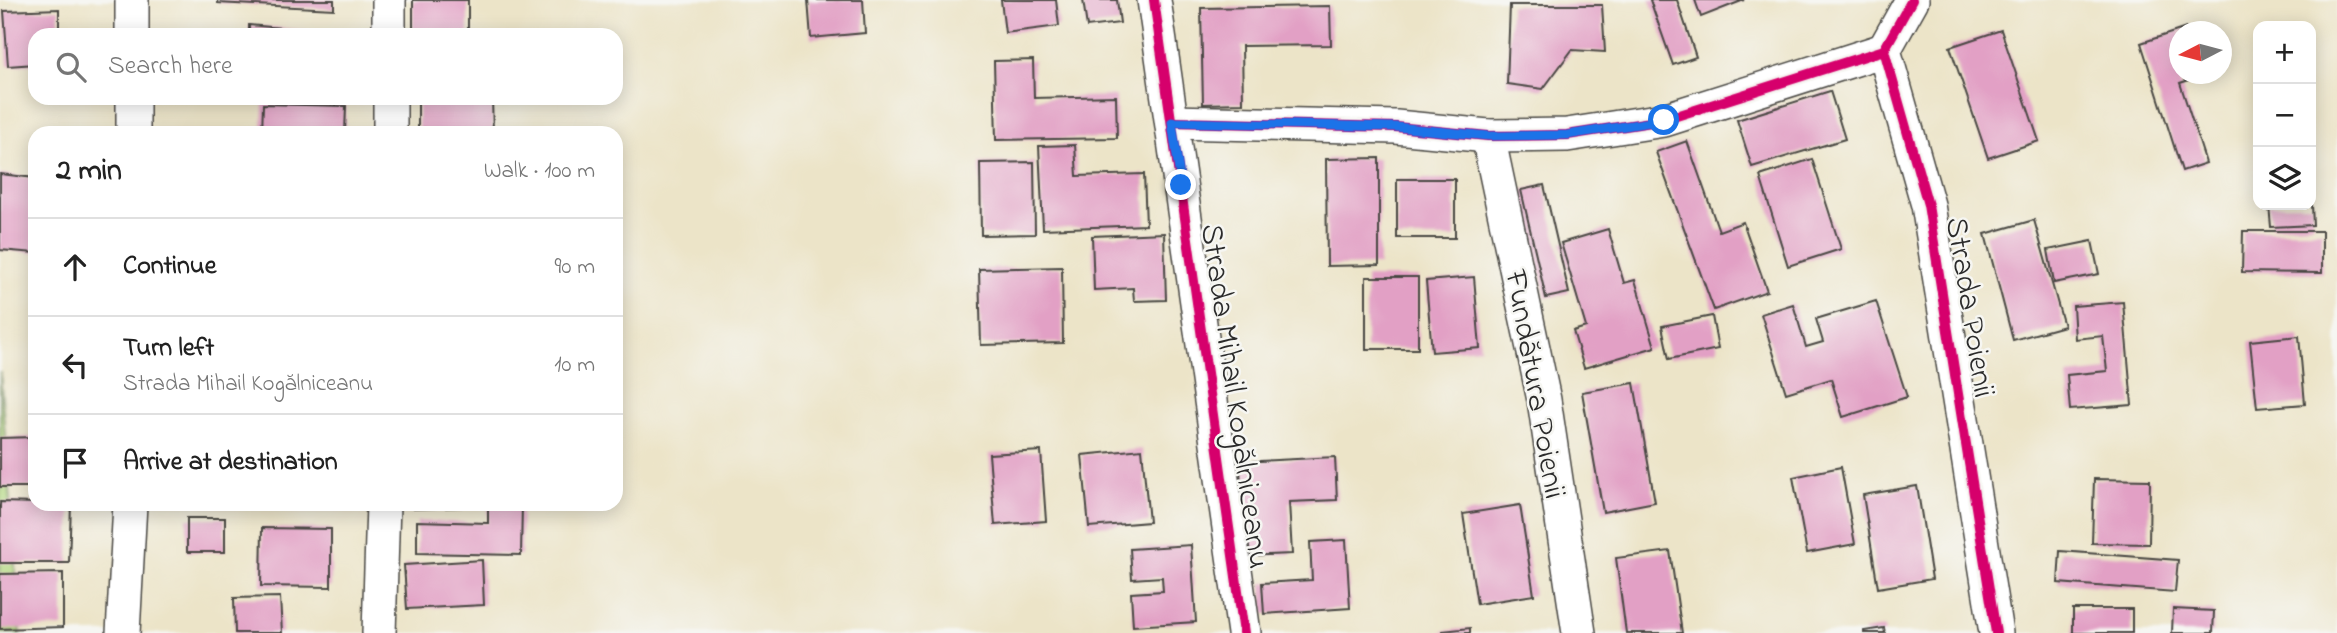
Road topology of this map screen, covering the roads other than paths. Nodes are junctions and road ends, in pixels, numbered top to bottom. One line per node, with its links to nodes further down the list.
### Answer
1 (132, 0): 5 (street)
2 (389, 0): 6 (street)
3 (1154, 0): 10 (street, Strada Mihail Kogălniceanu)
4 (1912, 0): 7 (street)
5 (132, 28)
6 (389, 28)
7 (1884, 50): 13 (street); 20 (street, Strada Poienii)
8 (133, 105): 11 (street)
9 (390, 105): 12 (street)
10 (1172, 122): 13 (street); 18 (street, Strada Mihail Kogălniceanu)
11 (133, 126)
12 (390, 126)
13 (1488, 136): 19 (street, Fundătura Poienii)
14 (130, 511): 16 (street)
15 (383, 511): 17 (street)
16 (123, 633)
17 (379, 633)
18 (1244, 633)
19 (1579, 633)
20 (1996, 633)

